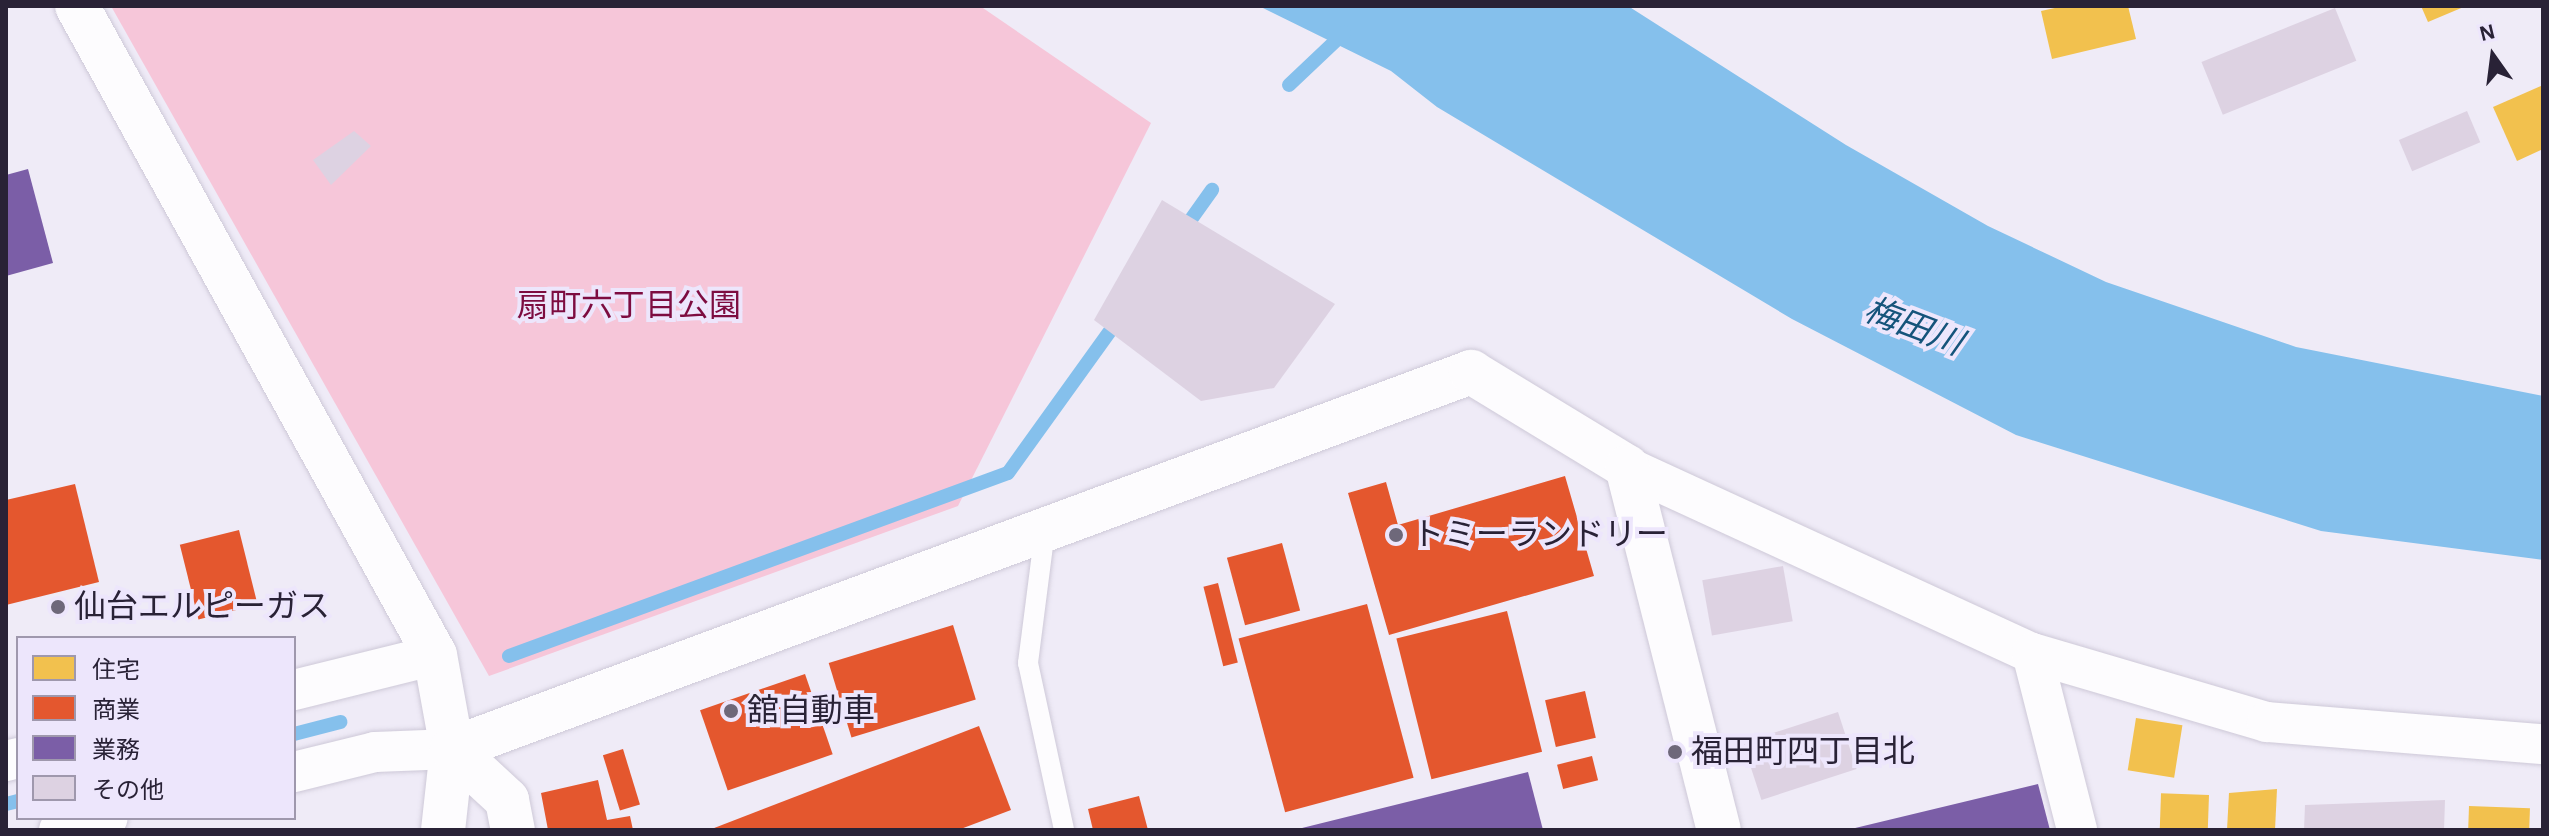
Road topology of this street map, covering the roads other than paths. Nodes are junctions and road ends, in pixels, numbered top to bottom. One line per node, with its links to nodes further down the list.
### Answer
1 (77, 6): 5 (street)
2 (1627, 467): 3 (street); 4 (street); 15 (street)
3 (1045, 530): 8 (street); 14 (lane)
4 (2032, 653): 7 (street); 16 (street)
5 (435, 655): 6 (street); 8 (street)
6 (296, 690)
7 (2543, 744)
8 (452, 749): 9 (street); 12 (street); 13 (street)
9 (296, 772)
10 (100, 820): 11 (street)
11 (59, 830)
12 (443, 830)
13 (513, 830)
14 (1064, 830)
15 (1719, 830)
16 (2077, 830)

